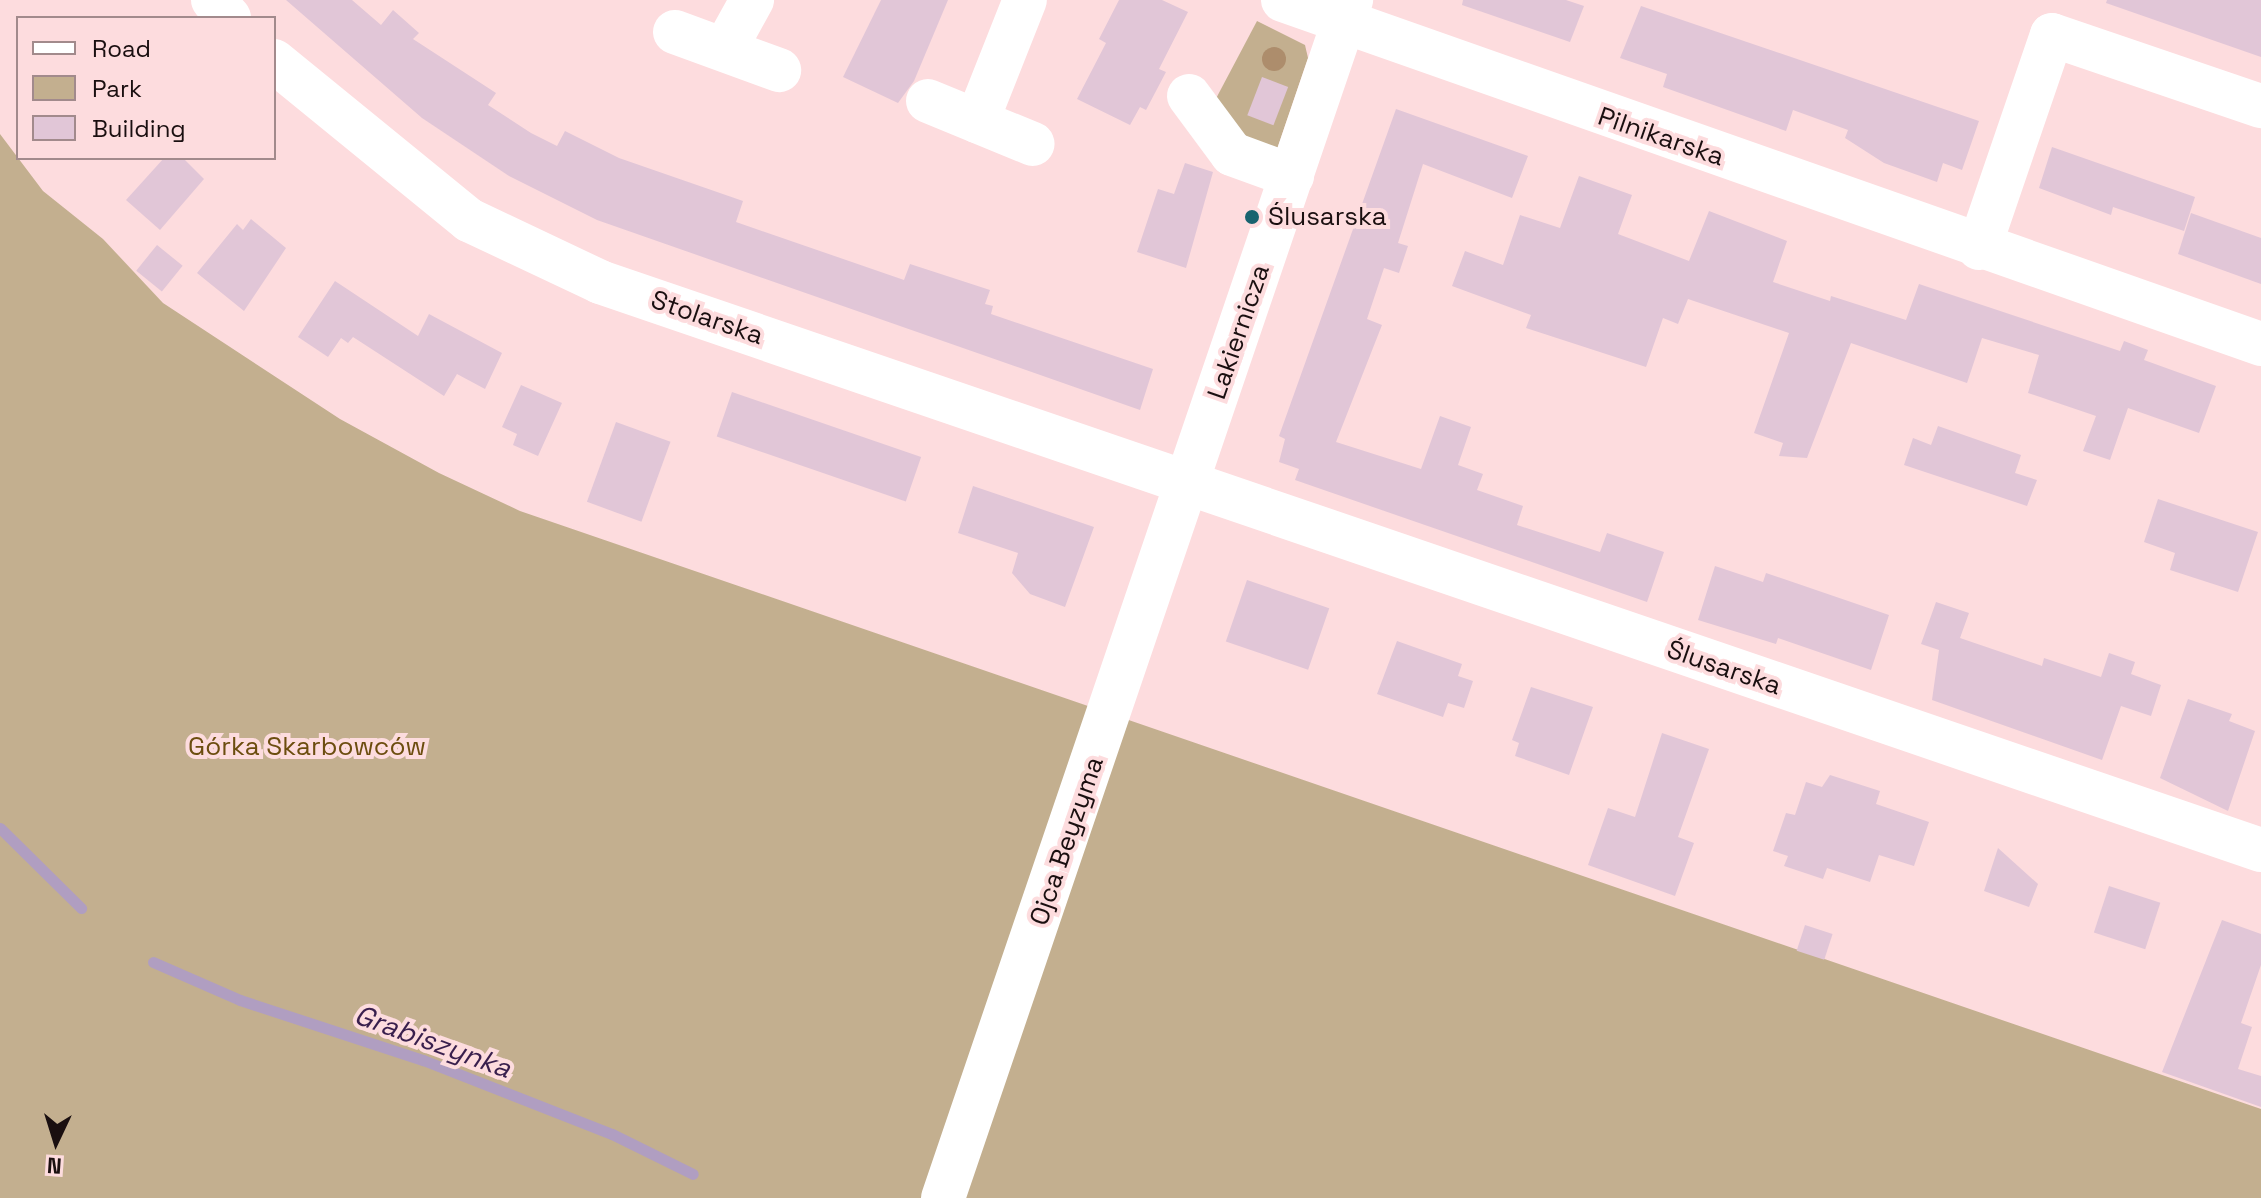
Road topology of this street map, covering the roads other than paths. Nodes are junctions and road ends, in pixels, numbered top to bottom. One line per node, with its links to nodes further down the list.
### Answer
1 (213, 0): 6 (street)
2 (752, 0): 8 (street)
3 (1025, 0): 14 (street)
4 (1283, 0): 5 (street, Pilnikarska)
5 (1347, 13): 16 (street, Lakiernicza); 17 (street, Pilnikarska)
6 (227, 16)
7 (675, 32): 8 (street)
8 (725, 49): 10 (street)
9 (276, 63): 19 (street, Stolarska)
10 (779, 70)
11 (1189, 96): 16 (street)
12 (928, 101): 14 (street)
13 (2261, 106): 17 (street)
14 (977, 121): 15 (street)
15 (1033, 144)
16 (1292, 176): 19 (street, Lakiernicza)
17 (1979, 248): 18 (street, Pilnikarska)
18 (2261, 344)
19 (1189, 483): 20 (street, Ślusarska); 21 (street, Ojca Beyzyma)
20 (2261, 850)
21 (943, 1198)

